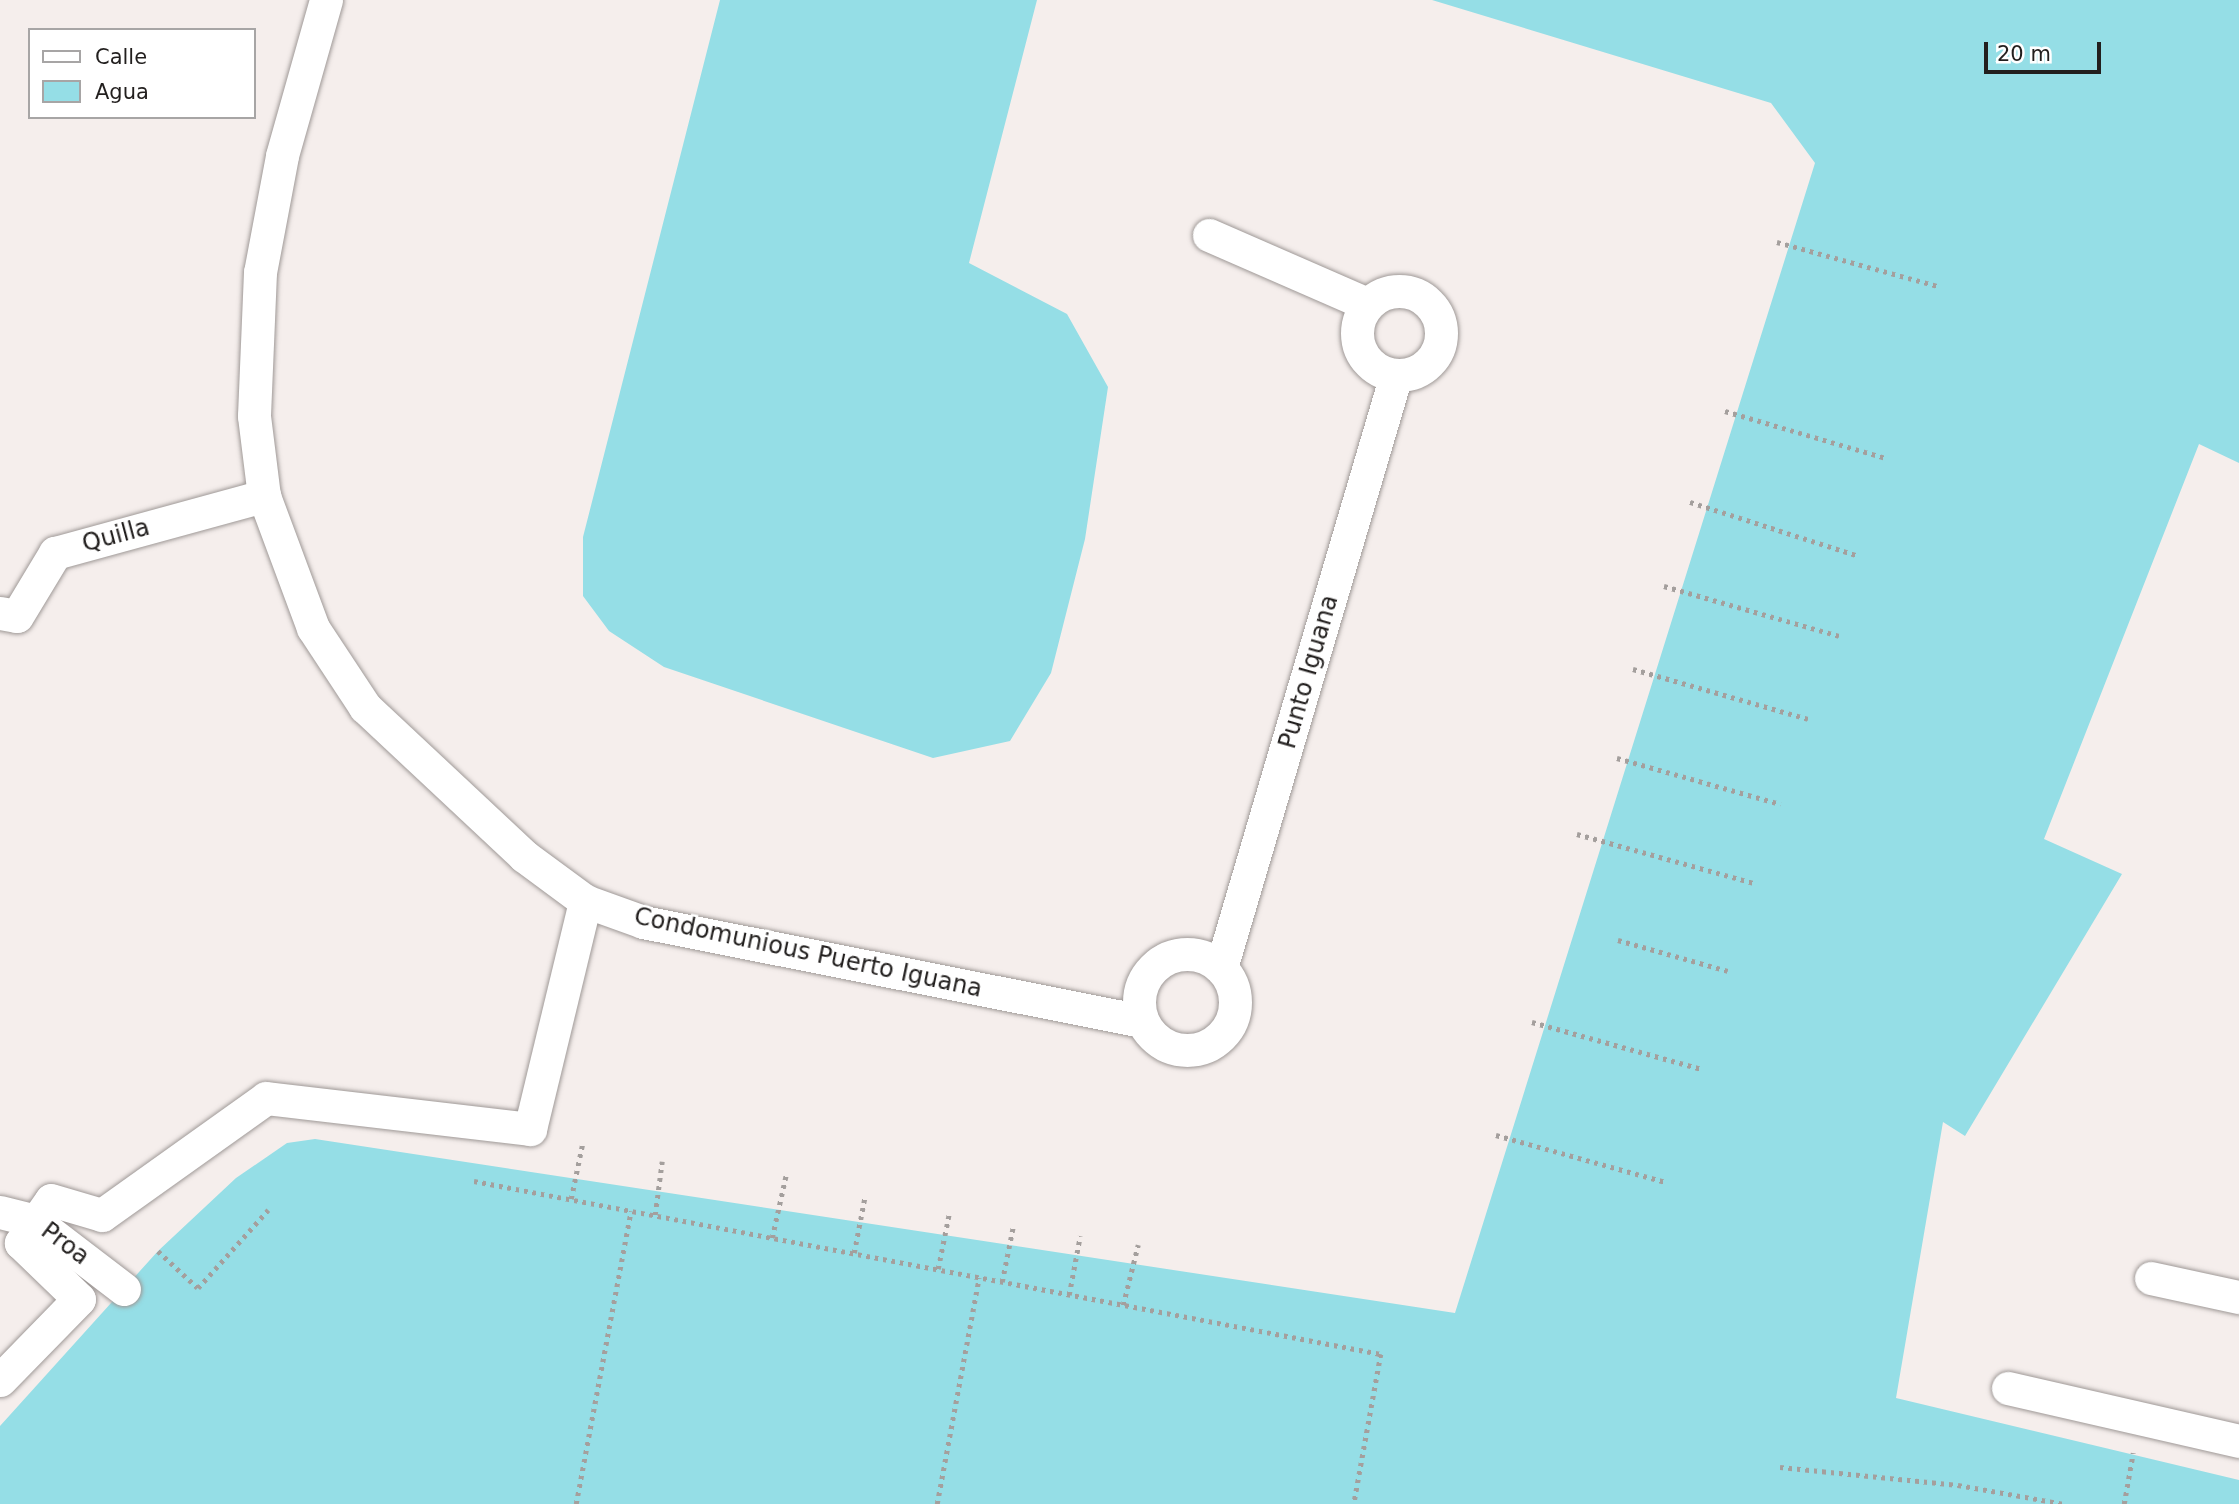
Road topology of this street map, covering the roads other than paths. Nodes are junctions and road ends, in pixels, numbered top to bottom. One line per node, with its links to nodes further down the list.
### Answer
1 (327, 0): 5 (street, Condomunious Puerto Iguana)
2 (1209, 235): 3 (street)
3 (1367, 304): 4 (street); 4 (street)
4 (1396, 375): 8 (street, Punto Iguana)
5 (264, 496): 6 (street, Quilla); 7 (street, Condomunious Puerto Iguana)
6 (0, 613)
7 (585, 901): 9 (street, Condomunious Puerto Iguana); 11 (street)
8 (1221, 968): 9 (street); 9 (street)
9 (1142, 1021)
10 (0, 1212): 11 (street, Proa)
11 (35, 1221): 13 (street, Proa); 15 (street)
12 (2151, 1278): 14 (street)
13 (124, 1289)
14 (2239, 1297)
15 (0, 1380)
16 (2008, 1388): 17 (street)
17 (2239, 1441)

